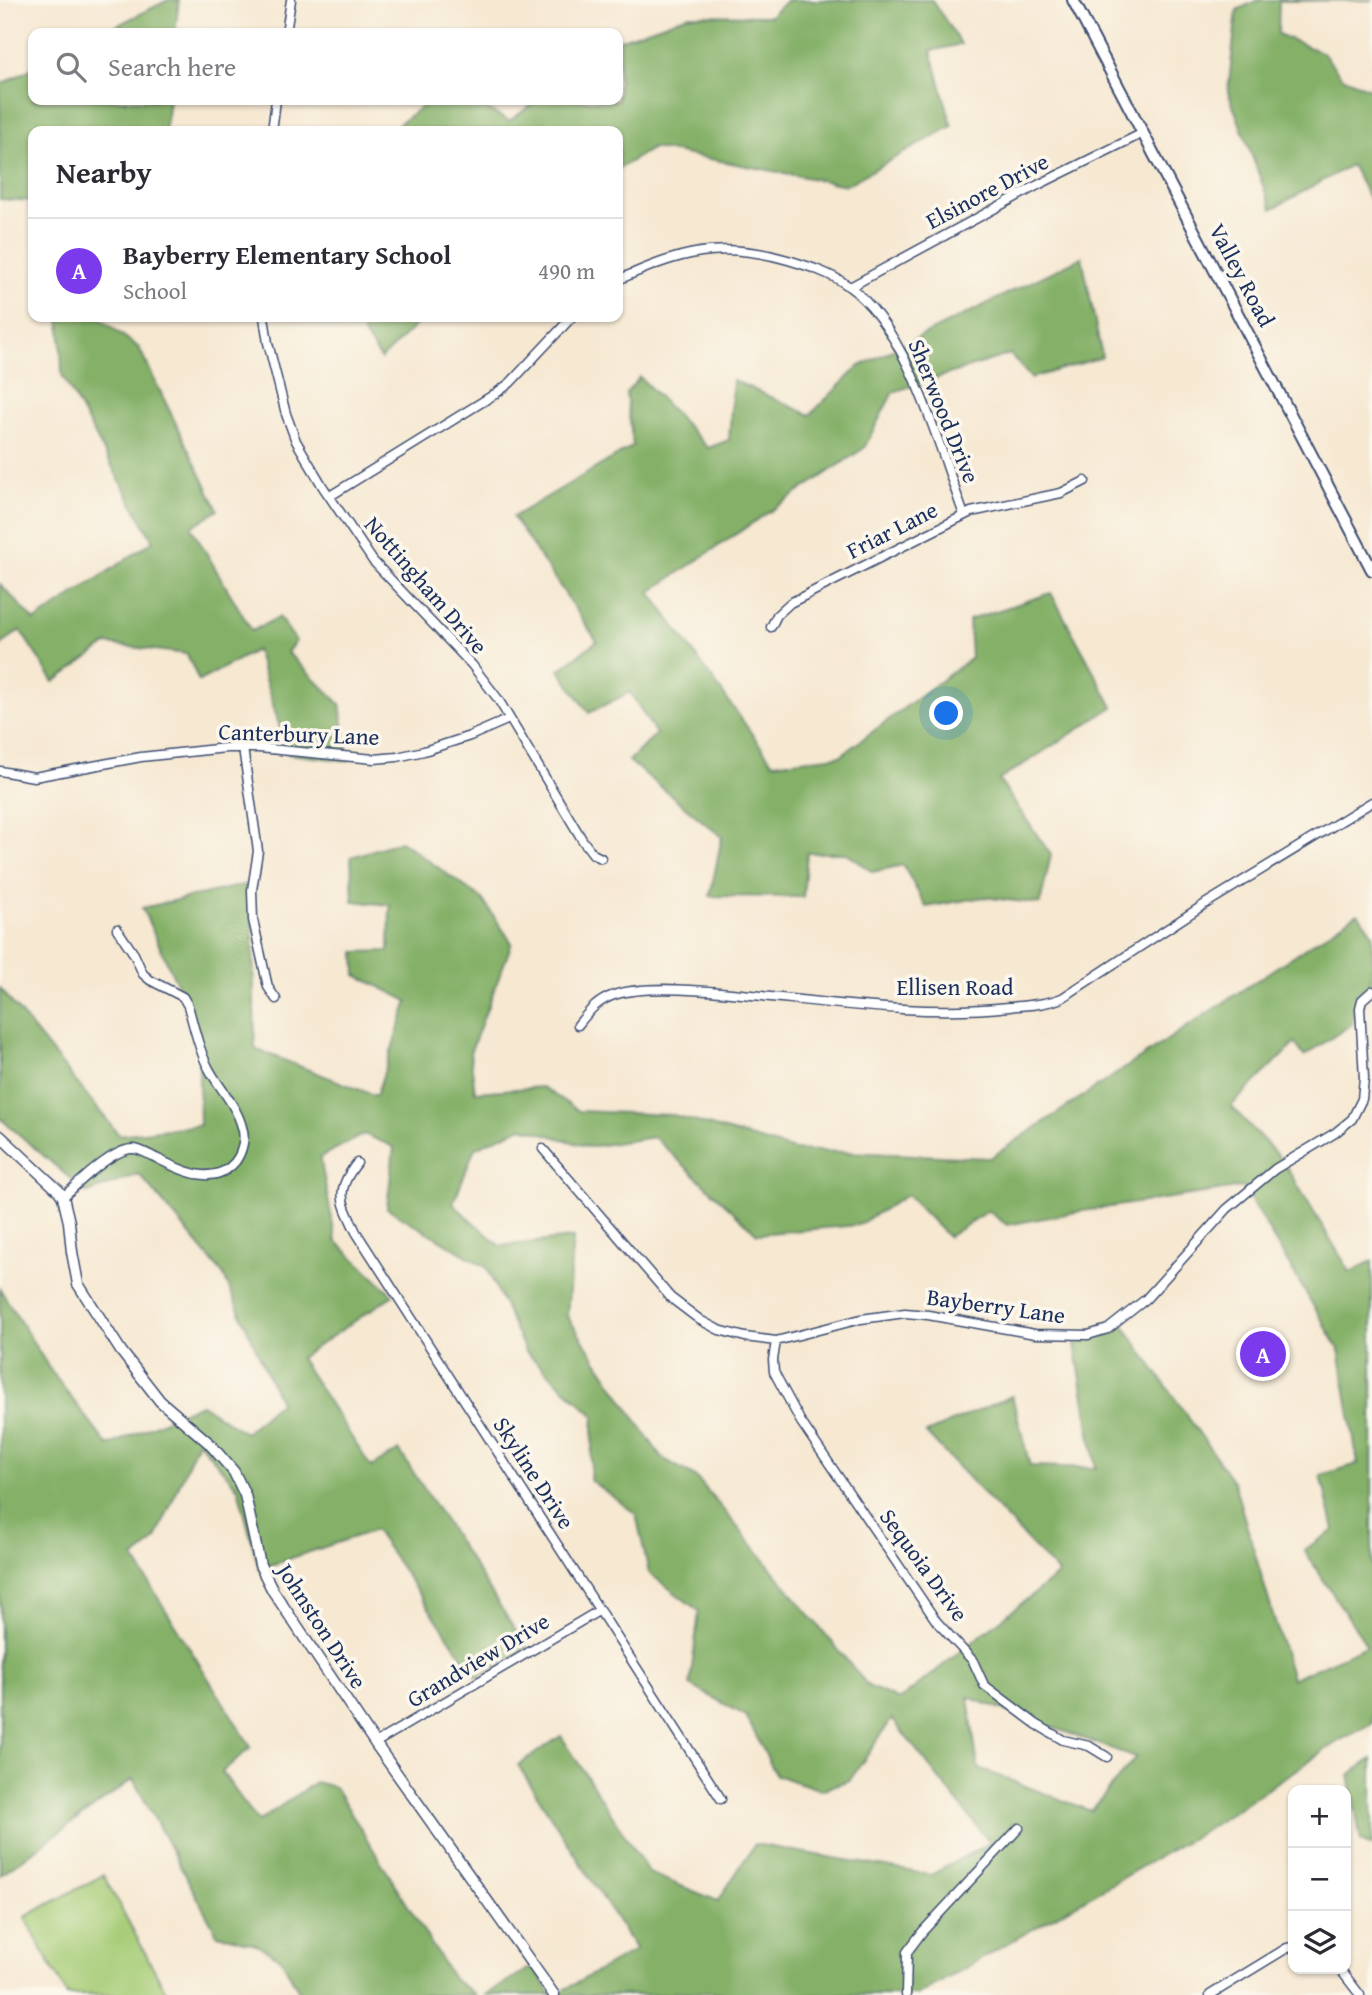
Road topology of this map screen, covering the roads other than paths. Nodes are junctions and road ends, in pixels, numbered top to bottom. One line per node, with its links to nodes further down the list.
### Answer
1 (291, 0): 3 (street)
2 (1073, 0): 6 (main road, Valley Road)
3 (287, 28)
4 (275, 105): 5 (street)
5 (273, 126)
6 (1143, 132): 8 (street, Elsinore Drive); 14 (main road, Valley Road)
7 (623, 279): 8 (street, Sherwood Drive)
8 (850, 286): 13 (street, Sherwood Drive)
9 (265, 322): 12 (street, Nottingham Drive)
10 (567, 322): 12 (street)
11 (1085, 481): 13 (street, Friar Lane)
12 (330, 496): 16 (street, Nottingham Drive)
13 (964, 515): 15 (street, Friar Lane)
14 (1372, 570)
15 (771, 626)
16 (509, 719): 17 (street, Canterbury Lane); 20 (street, Nottingham Drive)
17 (243, 748): 18 (street, Canterbury Lane); 23 (street)
18 (0, 771)
19 (1372, 802): 24 (street, Ellisen Road)
20 (601, 858)
21 (117, 929): 28 (street)
22 (1372, 991): 29 (street, Bayberry Lane)
23 (276, 999)
24 (578, 1025)
25 (0, 1136): 28 (street)
26 (544, 1149): 29 (street, Bayberry Lane)
27 (357, 1163): 30 (street, Skyline Drive)
28 (63, 1197): 31 (street, Johnston Drive)
29 (776, 1340): 32 (street, Sequoia Drive)
30 (600, 1610): 31 (street, Grandview Drive); 33 (street, Skyline Drive)
31 (375, 1743): 37 (street, Johnston Drive)
32 (1107, 1757)
33 (721, 1799)
34 (1018, 1828): 38 (street)
35 (1288, 1948): 39 (street)
36 (1344, 1974): 40 (street)
37 (554, 1995)
38 (906, 1995)
39 (1210, 1995)
40 (1360, 1995)

